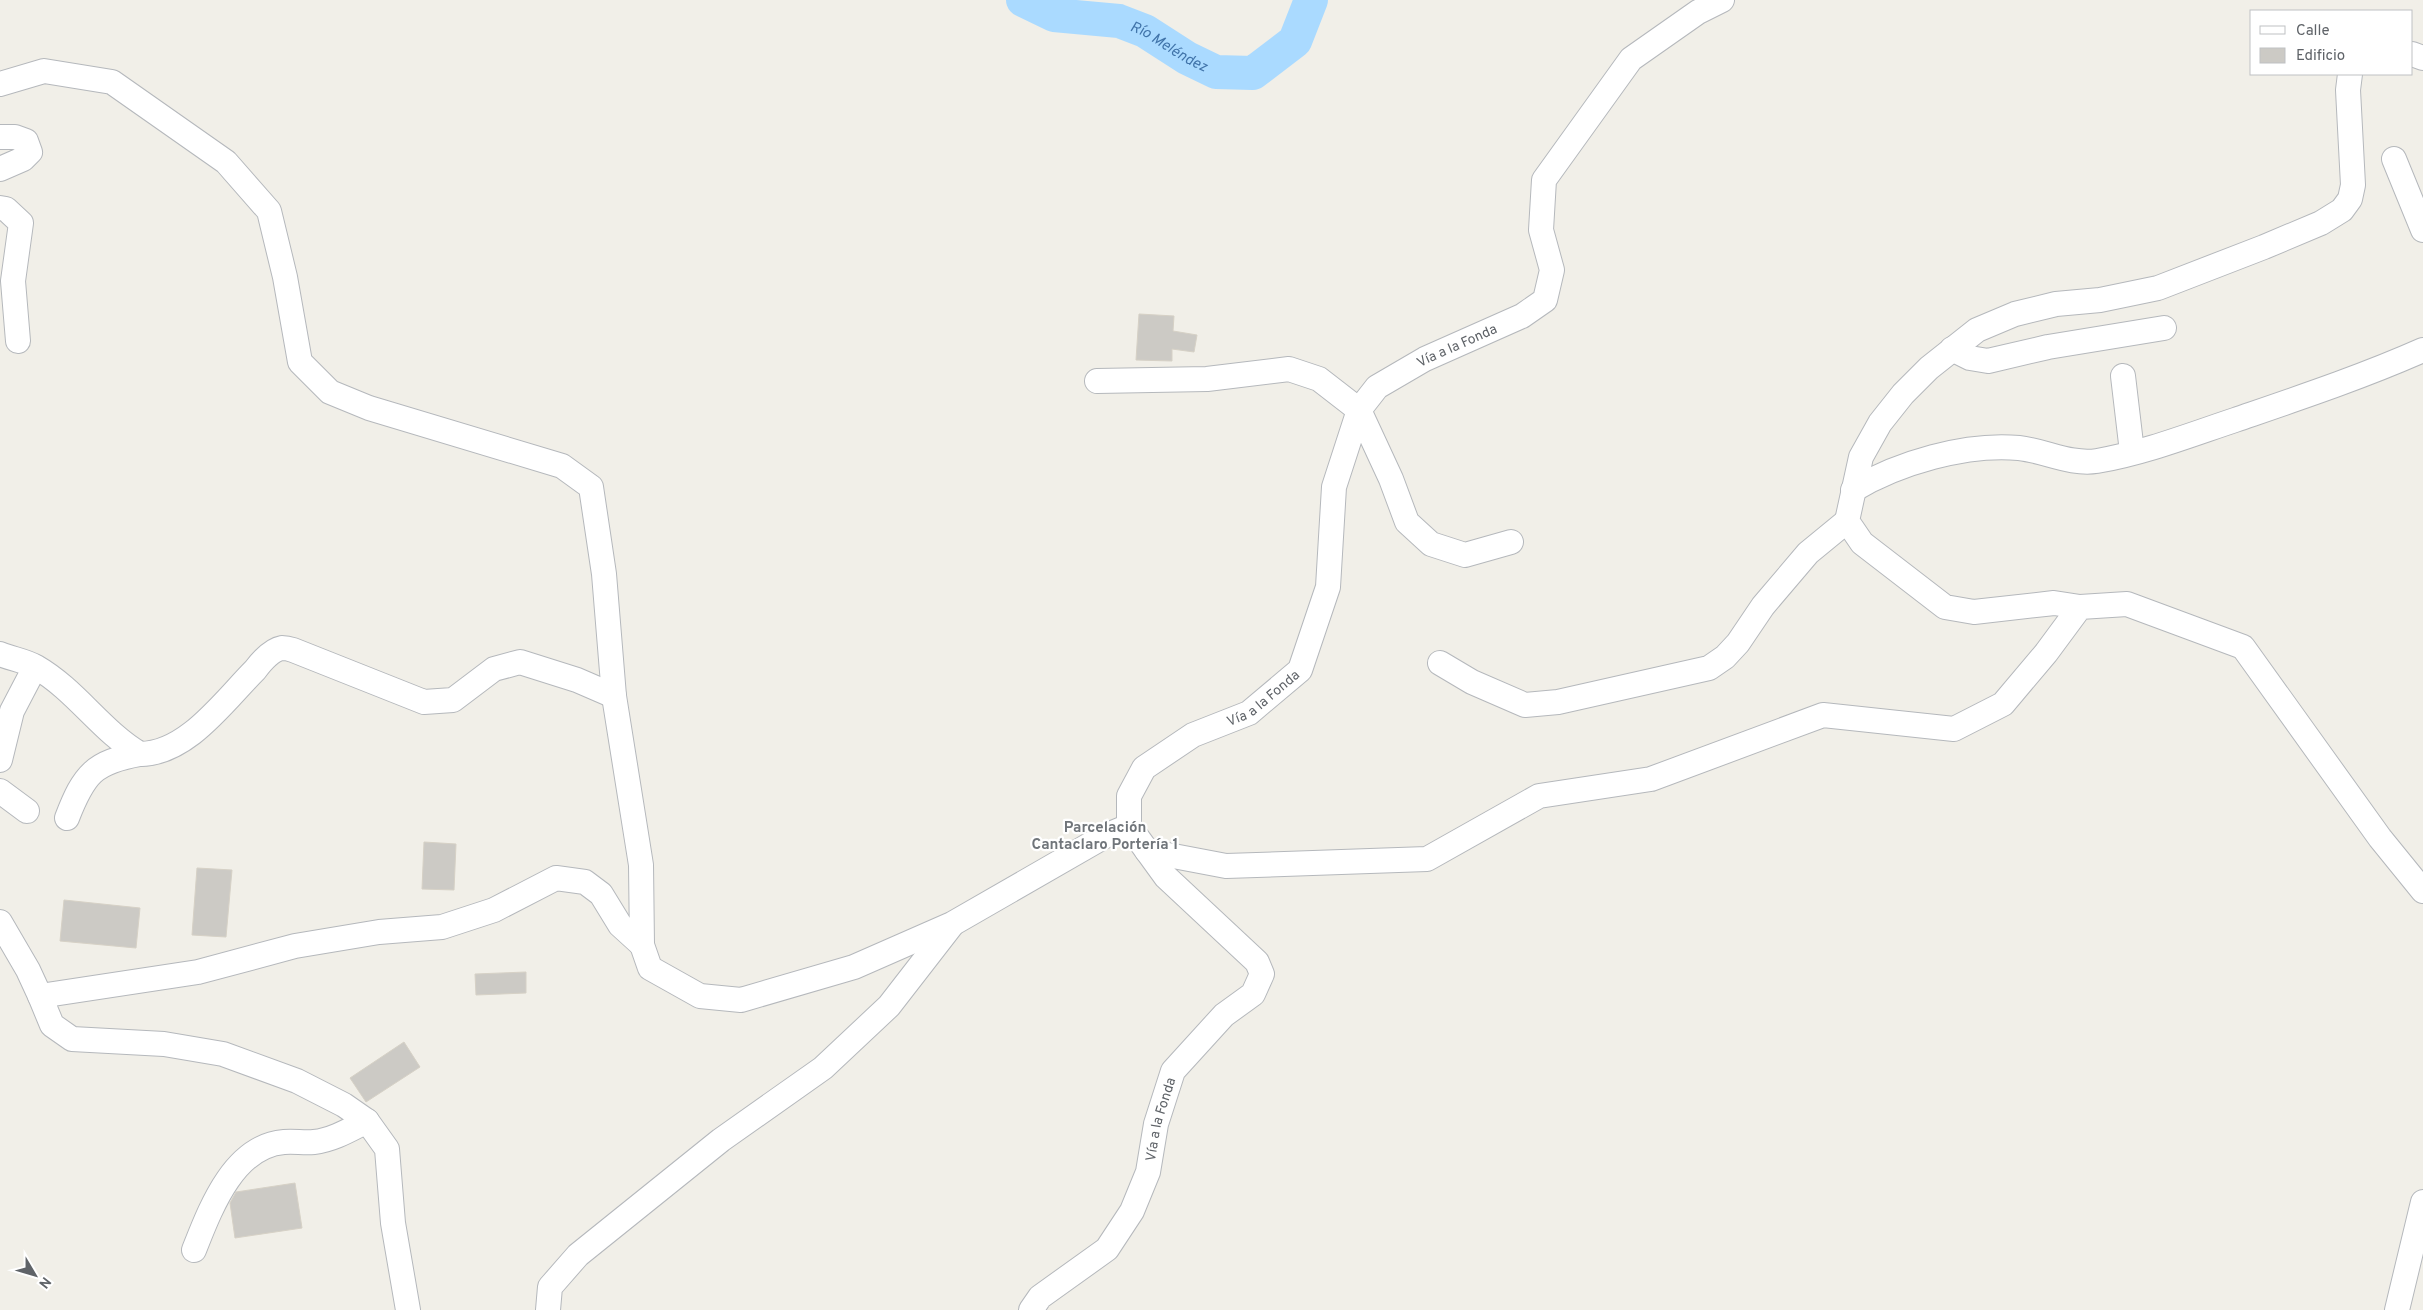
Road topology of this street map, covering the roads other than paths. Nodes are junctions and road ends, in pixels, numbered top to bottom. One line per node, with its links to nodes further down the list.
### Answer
1 (1722, 0): 15 (street, Vía a la Fonda)
2 (2350, 75): 11 (street)
3 (0, 84): 24 (street)
4 (0, 137): 6 (street)
5 (2394, 159): 8 (street)
6 (0, 169)
7 (0, 208): 10 (street)
8 (2423, 230)
9 (2164, 328): 11 (street)
10 (18, 341)
11 (1952, 349): 17 (street)
12 (2423, 350): 16 (street)
13 (2123, 376): 16 (street)
14 (1097, 381): 15 (street)
15 (1359, 410): 19 (street); 30 (street, Vía a la Fonda)
16 (2132, 452): 17 (street)
17 (1852, 490): 18 (street)
18 (1847, 521): 20 (street); 22 (street)
19 (1511, 542)
20 (2080, 607): 31 (street); 32 (street)
21 (0, 654): 23 (street)
22 (1440, 663)
23 (35, 667): 25 (street); 26 (street)
24 (614, 696): 25 (street); 35 (street)
25 (140, 754): 29 (street)
26 (0, 760)
27 (0, 791): 28 (street)
28 (26, 811)
29 (67, 818)
30 (1128, 826): 31 (street, Vía a la Fonda); 34 (street)
31 (1146, 851): 42 (street, Vía a la Fonda)
32 (2423, 891)
33 (0, 922): 36 (street)
34 (952, 924): 35 (street); 41 (street)
35 (642, 945): 36 (street)
36 (40, 996): 37 (street)
37 (367, 1121): 39 (street); 40 (street)
38 (2423, 1202): 43 (street)
39 (194, 1250)
40 (408, 1310)
41 (548, 1310)
42 (1030, 1310)
43 (2397, 1310)

